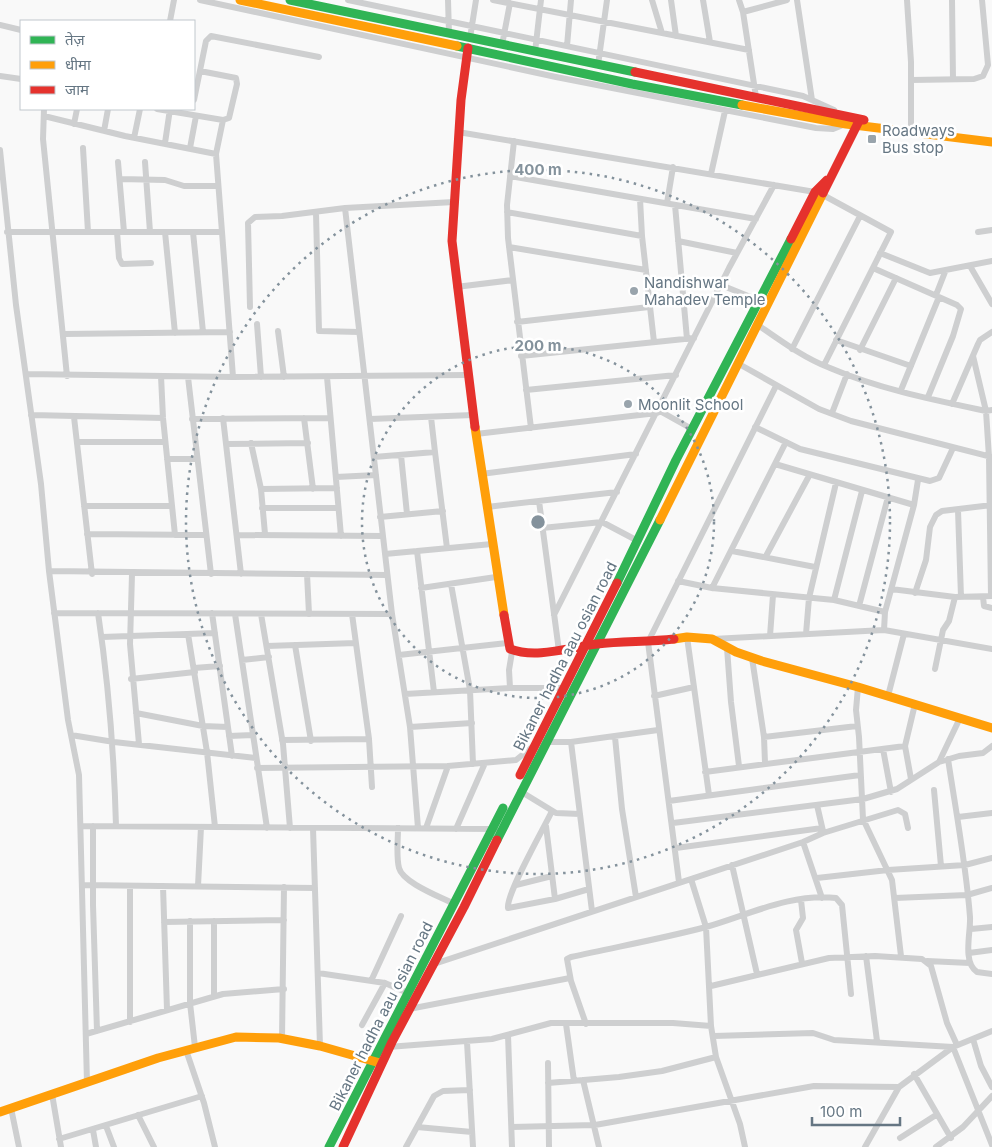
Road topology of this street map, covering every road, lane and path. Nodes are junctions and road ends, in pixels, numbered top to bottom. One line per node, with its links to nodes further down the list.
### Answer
1 (174, 0): 27 (street)
2 (200, 0): 30 (street)
3 (240, 0): 30 (main road)
4 (290, 0): 34 (main road)
5 (348, 0): 28 (street)
6 (448, 0): 28 (street)
7 (476, 0): 32 (street)
8 (493, 0): 22 (street)
9 (541, 0): 23 (street)
10 (571, 0): 26 (street)
11 (607, 0): 29 (street)
12 (652, 0): 36 (street)
13 (670, 0): 37 (street)
14 (703, 0): 40 (street)
15 (740, 0): 25 (street)
16 (754, 0): 24 (street)
17 (787, 0): 24 (street)
18 (796, 0): 57 (street)
19 (907, 0): 53 (street)
20 (952, 0): 52 (street)
21 (982, 0): 52 (street)
22 (510, 3): 23 (street); 35 (street)
23 (541, 9): 26 (street); 39 (street)
24 (757, 9): 25 (street)
25 (743, 12): 43 (street)
26 (571, 15): 29 (street); 42 (street)
27 (170, 20)
28 (448, 21): 32 (street); 34 (street)
29 (605, 22): 36 (street); 46 (street)
30 (328, 23): 44 (main road)
31 (0, 25): 33 (street)
32 (471, 26): 35 (street); 38 (street)
33 (20, 30)
34 (449, 33): 38 (main road)
35 (505, 33): 39 (street); 41 (street)
36 (662, 33): 37 (street)
37 (676, 36): 40 (street)
38 (470, 38): 41 (main road)
39 (537, 40): 42 (street); 45 (street)
40 (710, 42): 43 (street)
41 (502, 45): 45 (main road)
42 (567, 46): 46 (street)
43 (750, 50): 54 (street)
44 (467, 52): 62 (street); 68 (main road); 71 (main road)
45 (535, 52): 48 (main road)
46 (600, 53): 48 (street); 54 (street)
47 (319, 57): 49 (street)
48 (598, 65): 56 (main road)
49 (200, 71): 55 (street); 65 (street)
50 (0, 76): 51 (street)
51 (20, 79)
52 (953, 79): 53 (street)
53 (911, 80): 69 (street)
54 (755, 86): 56 (street); 57 (street)
55 (195, 95)
56 (756, 97): 66 (main road)
57 (812, 100): 66 (street)
58 (77, 110): 67 (street)
59 (108, 110): 70 (street)
60 (140, 110): 73 (street)
61 (170, 110): 64 (street); 76 (street)
62 (724, 111): 68 (street); 84 (street)
63 (44, 112): 67 (street); 103 (street)
64 (193, 113): 65 (street); 78 (street)
65 (223, 120): 80 (street)
66 (858, 122): 68 (main road); 69 (main road); 75 (main road); 91 (main road, Bikaner hadha aau osian road)
67 (74, 124): 70 (street)
68 (846, 124)
69 (911, 126): 72 (main road)
70 (104, 131): 73 (street)
71 (458, 132): 74 (street); 93 (main road)
72 (992, 135)
73 (134, 138): 76 (street)
74 (514, 140): 83 (street); 85 (street)
75 (992, 142)
76 (165, 143): 78 (street)
77 (83, 148): 104 (street)
78 (190, 148): 80 (street)
79 (0, 150): 88 (street)
80 (216, 154): 90 (street)
81 (118, 162): 86 (street)
82 (145, 162): 87 (street)
83 (673, 167): 84 (street); 94 (street)
84 (711, 174): 89 (street)
85 (510, 176): 92 (street); 97 (street)
86 (120, 179): 87 (street); 105 (street)
87 (146, 179): 90 (street); 106 (street)
88 (1, 180): 102 (street)
89 (774, 185): 91 (street); 100 (street)
90 (218, 186): 109 (street)
91 (819, 193): 99 (street); 127 (main road, Bikaner hadha aau osian road); 133 (main road, Bikaner hadha aau osian road)
92 (640, 198): 94 (street); 111 (street)
93 (454, 202): 96 (street); 125 (main road)
94 (667, 203): 95 (street)
95 (675, 205): 100 (street); 112 (street)
96 (345, 208): 98 (street); 137 (street)
97 (507, 212): 111 (street); 113 (street)
98 (316, 213): 129 (street); 137 (street)
99 (860, 216): 114 (street); 145 (street)
100 (756, 219): 115 (street)
101 (992, 230): 110 (street)
102 (7, 232): 103 (street); 152 (street)
103 (53, 232): 104 (street); 140 (street)
104 (88, 232): 105 (street)
105 (120, 232): 106 (street); 117 (street)
106 (150, 232): 107 (street)
107 (166, 232): 108 (street); 139 (street)
108 (193, 232): 109 (street); 135 (street)
109 (222, 232): 136 (street)
110 (978, 232)
111 (642, 236): 120 (street)
112 (678, 241): 115 (street); 142 (street)
113 (509, 247): 120 (street); 123 (street)
114 (880, 253): 119 (street); 121 (street)
115 (737, 254): 124 (street)
116 (992, 261): 118 (street)
117 (151, 263)
118 (970, 266): 121 (street); 128 (street)
119 (873, 268): 122 (street); 143 (street)
120 (646, 270): 130 (street)
121 (945, 272): 126 (street)
122 (896, 278): 126 (street); 146 (street)
123 (512, 280): 125 (street); 131 (street)
124 (720, 285): 127 (street); 141 (street)
125 (456, 287): 154 (main road)
126 (937, 296): 151 (street); 167 (street)
127 (758, 300): 184 (main road, Bikaner hadha aau osian road)
128 (992, 304)
129 (250, 307)
130 (649, 307): 131 (street); 144 (street)
131 (517, 322): 147 (street)
132 (257, 324): 160 (street)
133 (758, 325): 145 (street); 149 (main road, Bikaner hadha aau osian road)
134 (278, 331): 161 (street)
135 (203, 332): 136 (street); 139 (street)
136 (230, 332): 159 (street)
137 (359, 332): 163 (street)
138 (992, 332): 148 (street)
139 (175, 333): 140 (street)
140 (64, 334): 156 (street)
141 (694, 338): 142 (street); 155 (street)
142 (687, 339): 144 (street)
143 (836, 340): 146 (street); 150 (street)
144 (654, 342): 147 (street)
145 (792, 349): 150 (street)
146 (860, 350): 151 (street)
147 (521, 356): 165 (street)
148 (973, 356): 168 (street); 169 (street)
149 (739, 364): 164 (street); 289 (main road, Bikaner hadha aau osian road)
150 (824, 365): 153 (street)
151 (911, 366): 166 (street)
152 (26, 374): 156 (street); 172 (street)
153 (847, 374): 166 (street); 171 (street)
154 (467, 375): 163 (street); 173 (main road)
155 (676, 375): 165 (street); 170 (street)
156 (67, 376): 157 (street)
157 (161, 376): 158 (street); 176 (street)
158 (188, 377): 159 (street); 177 (street)
159 (233, 377): 160 (street)
160 (262, 377): 161 (street)
161 (284, 377): 162 (street)
162 (327, 377): 163 (street); 180 (street)
163 (365, 377): 181 (street)
164 (776, 386): 171 (street); 182 (street)
165 (526, 390): 183 (street)
166 (901, 390): 167 (street)
167 (928, 397): 168 (street)
168 (952, 404): 169 (street)
169 (989, 410): 197 (street)
170 (658, 412): 183 (street); 184 (street); 194 (street)
171 (832, 414): 192 (street)
172 (31, 415): 174 (street); 242 (street)
173 (473, 415): 175 (street); 185 (main road)
174 (74, 417): 176 (street); 186 (street)
175 (431, 417): 181 (street); 193 (street)
176 (163, 418): 187 (street)
177 (192, 418): 178 (street); 198 (street)
178 (223, 418): 179 (street); 191 (street)
179 (304, 418): 180 (street); 190 (street)
180 (330, 418): 204 (street)
181 (370, 419): 196 (street)
182 (755, 427): 188 (street); 250 (street)
183 (531, 428): 185 (street)
184 (692, 429): 234 (main road, Bikaner hadha aau osian road)
185 (476, 434): 201 (main road)
186 (77, 442): 187 (street); 216 (street)
187 (165, 442): 199 (street)
188 (786, 442): 200 (street); 205 (street)
189 (251, 443): 190 (street); 191 (street); 209 (street)
190 (308, 443): 207 (street)
191 (226, 444): 231 (street)
192 (953, 448): 197 (street); 205 (street)
193 (435, 452): 195 (street); 222 (street)
194 (636, 454): 201 (street); 211 (street)
195 (401, 455): 196 (street); 223 (street)
196 (374, 457): 202 (street)
197 (991, 457): 215 (street)
198 (197, 459): 199 (street); 230 (street)
199 (167, 460): 217 (street)
200 (775, 464): 203 (street); 238 (street)
201 (481, 474): 220 (main road)
202 (376, 475): 204 (street); 224 (street)
203 (809, 476): 206 (street); 240 (street)
204 (336, 477): 208 (street)
205 (918, 480): 214 (street)
206 (836, 483): 210 (street); 241 (street)
207 (313, 488): 208 (street); 209 (street)
208 (337, 488): 219 (street)
209 (260, 489): 218 (street)
210 (862, 491): 212 (street); 261 (street)
211 (617, 492): 213 (street); 225 (street)
212 (888, 497): 214 (street); 262 (street)
213 (539, 501): 220 (street); 226 (street)
214 (914, 505): 254 (street)
215 (991, 505): 221 (street); 257 (street)
216 (84, 506): 217 (street); 227 (street)
217 (172, 506): 229 (street)
218 (262, 508): 219 (street); 228 (street)
219 (338, 508): 232 (street)
220 (487, 508): 235 (main road)
221 (958, 510): 256 (street); 258 (street)
222 (443, 511): 223 (street); 236 (street)
223 (407, 514): 224 (street)
224 (380, 517): 233 (street)
225 (602, 522): 226 (street); 234 (street); 274 (street)
226 (542, 528): 274 (street)
227 (87, 534): 229 (street); 243 (street)
228 (264, 534): 231 (street); 232 (street)
229 (175, 535): 230 (street)
230 (206, 535): 245 (street)
231 (237, 535): 246 (street)
232 (341, 536): 233 (street)
233 (383, 536): 239 (street)
234 (638, 541): 292 (main road, Bikaner hadha aau osian road)
235 (492, 544): 236 (street); 249 (main road)
236 (446, 548): 237 (street)
237 (417, 551): 239 (street); 252 (street)
238 (732, 551): 240 (street); 253 (street)
239 (385, 554): 248 (street)
240 (766, 556): 241 (street)
241 (815, 567): 260 (street)
242 (49, 571): 243 (street); 265 (street)
243 (92, 574): 244 (street)
244 (132, 574): 245 (street); 267 (street)
245 (211, 574): 246 (street)
246 (242, 574): 247 (street)
247 (307, 574): 248 (street); 271 (street)
248 (387, 575): 273 (street)
249 (496, 577): 251 (street); 288 (main road)
250 (678, 582): 253 (street); 286 (street)
251 (451, 584): 252 (street); 293 (street)
252 (421, 588): 297 (street)
253 (712, 588): 255 (street)
254 (891, 589): 256 (street); 264 (street)
255 (772, 594): 260 (street); 281 (street)
256 (915, 594): 258 (street)
257 (992, 596): 259 (street)
258 (958, 597): 259 (street); 285 (street)
259 (983, 597): 263 (street)
260 (809, 598): 261 (street); 278 (street)
261 (834, 600): 262 (street)
262 (859, 606): 264 (street)
263 (992, 608)
264 (885, 612): 275 (street)
265 (54, 613): 266 (street); 327 (street)
266 (98, 613): 267 (street); 282 (street)
267 (132, 613): 268 (street); 280 (street)
268 (212, 614): 269 (street); 276 (street)
269 (235, 614): 270 (street); 302 (street)
270 (261, 614): 271 (street); 291 (street)
271 (309, 614): 272 (street)
272 (352, 614): 273 (street); 287 (street)
273 (392, 614): 299 (street)
274 (554, 615): 296 (street)
275 (884, 630): 278 (street); 279 (street)
276 (215, 632): 277 (street); 303 (street)
277 (188, 634): 280 (street); 305 (street)
278 (806, 634): 281 (street)
279 (904, 634): 285 (street); 315 (street)
280 (130, 636): 282 (street); 306 (street)
281 (770, 636): 284 (street)
282 (102, 637): 334 (street)
283 (687, 637): 284 (main road); 286 (main road); 310 (street)
284 (712, 639): 294 (main road)
285 (940, 641): 295 (street); 304 (street)
286 (648, 642): 289 (main road); 314 (street)
287 (356, 643): 290 (street); 331 (street)
288 (507, 643): 293 (street); 298 (main road)
289 (598, 644): 292 (main road); 336 (main road, Bikaner hadha aau osian road)
290 (296, 645): 291 (street); 333 (street)
291 (267, 646): 300 (street)
292 (585, 647): 296 (main road); 309 (main road, Bikaner hadha aau osian road)
293 (464, 648): 297 (street); 311 (street)
294 (727, 648): 301 (main road); 352 (street)
295 (992, 650)
296 (559, 651): 298 (main road)
297 (428, 652): 299 (street); 312 (street)
298 (512, 652): 308 (street)
299 (400, 656): 313 (street)
300 (268, 657): 302 (street); 332 (street)
301 (752, 658): 307 (main road); 330 (street)
302 (242, 660): 326 (street)
303 (220, 666): 305 (street); 322 (street)
304 (935, 669)
305 (194, 670): 306 (street); 320 (street)
306 (131, 678): 317 (street)
307 (858, 687): 315 (main road); 321 (street)
308 (510, 688): 309 (street); 311 (street)
309 (565, 688): 336 (main road, Bikaner hadha aau osian road)
310 (694, 688): 314 (street); 356 (street)
311 (470, 690): 312 (street); 319 (street)
312 (434, 692): 313 (street)
313 (405, 694): 323 (street)
314 (654, 696): 325 (street)
315 (888, 696): 316 (main road)
316 (915, 704): 318 (main road); 338 (street)
317 (136, 713): 320 (street); 337 (street)
318 (960, 718): 324 (main road); 346 (street)
319 (472, 723): 323 (street); 349 (street)
320 (203, 726): 322 (street); 342 (street)
321 (857, 726): 330 (street); 340 (street)
322 (228, 727): 328 (street)
323 (410, 727): 350 (street)
324 (992, 728)
325 (658, 730): 329 (street); 365 (street)
326 (253, 735): 328 (street); 344 (street)
327 (75, 736): 334 (street); 374 (street)
328 (229, 736): 343 (street)
329 (616, 737): 335 (street); 409 (street)
330 (764, 737): 348 (street)
331 (369, 739): 333 (street); 355 (street)
332 (282, 740): 333 (street); 353 (street)
333 (311, 741)
334 (114, 742): 337 (street); 375 (street)
335 (571, 742): 336 (street); 369 (street)
336 (541, 743): 347 (street); 361 (main road, Bikaner hadha aau osian road); 386 (main road, Bikaner hadha aau osian road)
337 (139, 744): 342 (street)
338 (905, 746): 341 (street); 358 (street)
339 (992, 746): 345 (street)
340 (860, 750): 341 (street); 348 (street); 357 (street)
341 (883, 750): 362 (street)
342 (207, 752): 343 (street); 377 (street)
343 (232, 756): 344 (street)
344 (256, 758): 354 (street)
345 (948, 759): 346 (street); 370 (street)
346 (939, 762): 358 (street)
347 (485, 763): 349 (street); 385 (street)
348 (765, 763): 352 (street)
349 (472, 764): 351 (street)
350 (414, 766): 351 (street); 355 (street); 382 (street)
351 (448, 766): 383 (street)
352 (739, 766): 356 (street)
353 (285, 767): 354 (street); 355 (street); 379 (street)
354 (257, 768): 378 (street)
355 (371, 768): 359 (street)
356 (705, 772): 363 (street)
357 (860, 775): 363 (street); 364 (street)
358 (911, 779): 362 (street)
359 (372, 787)
360 (934, 790): 393 (street)
361 (520, 791): 367 (street); 386 (main road, Bikaner hadha aau osian road)
362 (891, 792): 364 (street)
363 (709, 795): 365 (street)
364 (863, 799): 366 (street); 371 (street)
365 (669, 801): 372 (street)
366 (817, 805): 372 (street); 387 (street)
367 (552, 811): 369 (street); 373 (street)
368 (992, 813): 370 (street)
369 (580, 814): 407 (street)
370 (958, 817): 392 (street)
371 (863, 820): 384 (street); 387 (street); 394 (street)
372 (673, 823): 389 (street)
373 (546, 824): 395 (street); 400 (street)
374 (87, 826): 375 (street); 399 (street); 399 (street)
375 (116, 826): 376 (street)
376 (201, 827): 377 (street); 402 (street)
377 (215, 827): 378 (street)
378 (267, 828): 379 (street)
379 (290, 828): 380 (street)
380 (313, 828): 381 (street); 405 (street)
381 (398, 828): 382 (street); 414 (street)
382 (418, 828): 383 (street)
383 (426, 828): 385 (street)
384 (908, 828)
385 (456, 829): 386 (street)
386 (496, 829): 414 (main road, Bikaner hadha aau osian road); 431 (main road, Bikaner hadha aau osian road)
387 (823, 830): 388 (street); 389 (street)
388 (803, 842): 391 (street); 396 (street)
389 (676, 848): 398 (street)
390 (992, 858): 392 (street)
391 (732, 865): 397 (street); 416 (street)
392 (965, 865): 393 (street); 408 (street)
393 (940, 866): 394 (street)
394 (888, 870): 396 (street); 411 (street)
395 (552, 876): 400 (street); 412 (street)
396 (816, 878): 410 (street)
397 (692, 879): 398 (street); 422 (street)
398 (679, 882): 409 (street)
399 (87, 885): 403 (street); 454 (street); 454 (street)
400 (516, 885): 412 (street)
401 (163, 886): 402 (street); 403 (street); 421 (street)
402 (198, 886): 404 (street)
403 (130, 887): 448 (street)
404 (284, 887): 405 (street); 418 (street)
405 (315, 888): 434 (street)
406 (992, 888): 408 (street)
407 (589, 889): 412 (street); 415 (street)
408 (967, 895): 411 (street); 424 (street)
409 (636, 897): 415 (street)
410 (822, 898): 413 (street); 427 (street)
411 (895, 898): 429 (street)
412 (555, 899)
413 (801, 900): 416 (street); 432 (street)
414 (454, 904): 431 (main road, Bikaner hadha aau osian road)
415 (592, 911): 431 (street)
416 (744, 913): 422 (street); 435 (street)
417 (401, 916): 438 (street)
418 (284, 920): 420 (street); 441 (street)
419 (190, 921): 420 (street); 421 (street); 445 (street)
420 (214, 921): 444 (street)
421 (164, 922): 447 (street)
422 (706, 927): 437 (street); 440 (street)
423 (992, 927): 424 (street)
424 (971, 929): 426 (street)
425 (992, 950): 426 (street)
426 (969, 953): 433 (street)
427 (848, 956): 428 (street); 432 (street); 443 (street)
428 (866, 956): 429 (street); 459 (street)
429 (901, 956): 430 (street)
430 (927, 961): 433 (street); 463 (street)
431 (429, 962): 442 (main road, Bikaner hadha aau osian road); 446 (main road, Bikaner hadha aau osian road)
432 (802, 963): 435 (street)
433 (970, 963): 436 (street)
434 (318, 973): 438 (street); 461 (street)
435 (757, 974): 440 (street)
436 (992, 974)
437 (570, 978): 446 (street); 450 (street)
438 (371, 981): 439 (street)
439 (385, 983): 442 (street); 451 (street)
440 (711, 986): 452 (street)
441 (284, 989): 444 (street); 457 (street)
442 (408, 993): 462 (main road, Bikaner hadha aau osian road)
443 (851, 994)
444 (214, 996): 445 (street)
445 (190, 1003): 447 (street); 464 (street)
446 (409, 1009): 462 (main road, Bikaner hadha aau osian road)
447 (167, 1010): 448 (street)
448 (130, 1022): 454 (street)
449 (566, 1024): 450 (street); 455 (street); 470 (street)
450 (586, 1024): 452 (street)
451 (362, 1025)
452 (711, 1026): 456 (street)
453 (992, 1031): 458 (street)
454 (92, 1032): 472 (street)
455 (508, 1035): 460 (street); 492 (street)
456 (714, 1036): 459 (street); 466 (street)
457 (282, 1039): 461 (main road); 464 (main road)
458 (973, 1039): 463 (street); 475 (street)
459 (877, 1041): 463 (street)
460 (467, 1042): 462 (street); 476 (street)
461 (320, 1046): 467 (main road)
462 (386, 1046): 467 (main road, Bikaner hadha aau osian road)
463 (955, 1046): 469 (street); 484 (street)
464 (195, 1047): 465 (main road)
465 (186, 1050): 472 (main road); 478 (street)
466 (716, 1056): 471 (street); 480 (street)
467 (377, 1062): 482 (main road, Bikaner hadha aau osian road); 485 (main road, Bikaner hadha aau osian road)
468 (548, 1063): 473 (street)
469 (914, 1074): 474 (street); 487 (street)
470 (574, 1080): 471 (street); 473 (street)
471 (583, 1080): 488 (street)
472 (87, 1083): 477 (main road)
473 (548, 1083): 490 (street)
474 (899, 1087): 480 (street); 513 (street)
475 (992, 1087)
476 (470, 1090): 491 (street); 494 (street)
477 (52, 1094): 481 (main road); 497 (street)
478 (202, 1096): 486 (street); 504 (street)
479 (992, 1096): 484 (street)
480 (730, 1100): 488 (street); 512 (street)
481 (11, 1108): 483 (main road); 499 (street)
482 (348, 1110): 485 (main road); 505 (main road, Bikaner hadha aau osian road)
483 (0, 1112)
484 (979, 1112): 496 (street); 498 (street)
485 (358, 1114): 506 (main road, Bikaner hadha aau osian road)
486 (138, 1115): 489 (street); 503 (street)
487 (936, 1115): 495 (street); 496 (street)
488 (596, 1125): 490 (street); 511 (street)
489 (106, 1126): 493 (street); 502 (street)
490 (549, 1126): 492 (street); 510 (street)
491 (417, 1127): 494 (street); 507 (street)
492 (512, 1127): 509 (street)
493 (93, 1130): 497 (street); 501 (street)
494 (472, 1132): 508 (street)
495 (900, 1138)
496 (951, 1138): 514 (street)
497 (59, 1139): 500 (street)
498 (992, 1145)
499 (20, 1147)
500 (61, 1147)
501 (96, 1147)
502 (114, 1147)
503 (154, 1147)
504 (214, 1147)
505 (329, 1147)
506 (343, 1147)
507 (406, 1147)
508 (473, 1147)
509 (512, 1147)
510 (549, 1147)
511 (599, 1147)
512 (745, 1147)
513 (865, 1147)
514 (936, 1147)

